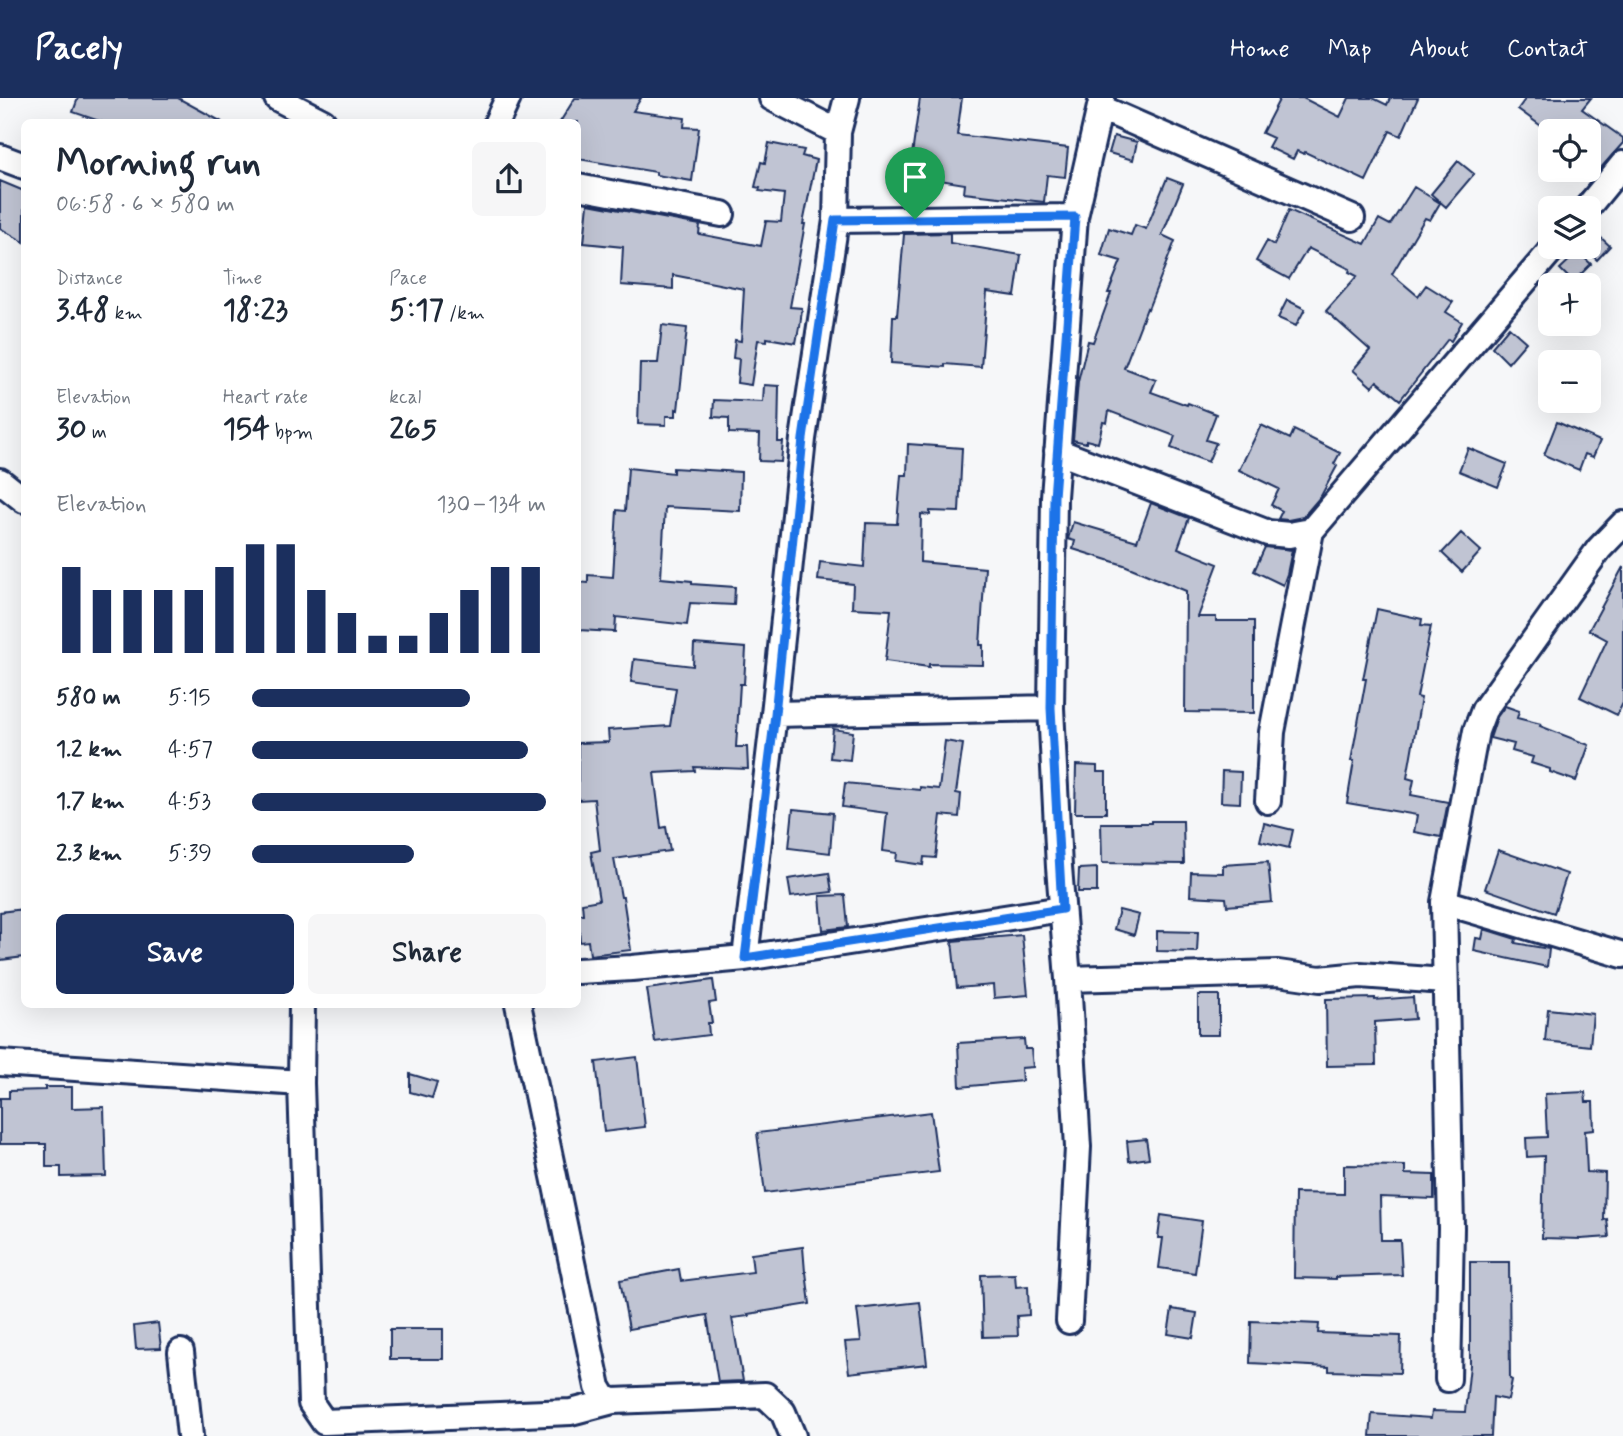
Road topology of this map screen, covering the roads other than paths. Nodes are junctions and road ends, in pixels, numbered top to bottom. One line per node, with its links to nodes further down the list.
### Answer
1 (277, 98): 6 (street)
2 (508, 98): 7 (street)
3 (772, 98): 8 (street)
4 (847, 98): 8 (street)
5 (1101, 103): 15 (street); 16 (street)
6 (317, 119)
7 (498, 119)
8 (838, 132): 17 (street)
9 (0, 158): 11 (street)
10 (1623, 164): 13 (street)
11 (21, 165)
12 (581, 188): 14 (street)
13 (1597, 196)
14 (722, 214)
15 (1075, 217): 17 (street); 19 (street)
16 (1352, 218)
17 (835, 220): 25 (street)
18 (1544, 259): 23 (street)
19 (1057, 451): 23 (street); 24 (street)
20 (0, 481): 21 (street)
21 (21, 498)
22 (1623, 524): 27 (street)
23 (1311, 531): 26 (street)
24 (1051, 708): 25 (street); 28 (street)
25 (775, 714): 30 (street)
26 (1268, 801)
27 (1444, 902): 29 (street); 33 (street)
28 (1062, 909): 30 (street); 32 (street)
29 (1623, 956)
30 (745, 958): 31 (street)
31 (581, 971)
32 (1068, 979): 33 (street); 38 (street)
33 (1445, 981): 40 (street)
34 (302, 1008): 37 (street)
35 (519, 1008): 41 (street)
36 (0, 1063): 37 (street)
37 (301, 1083): 41 (street)
38 (1069, 1321)
39 (181, 1352): 42 (street)
40 (1448, 1379)
41 (613, 1401): 43 (street)
42 (190, 1436)
43 (793, 1436)

